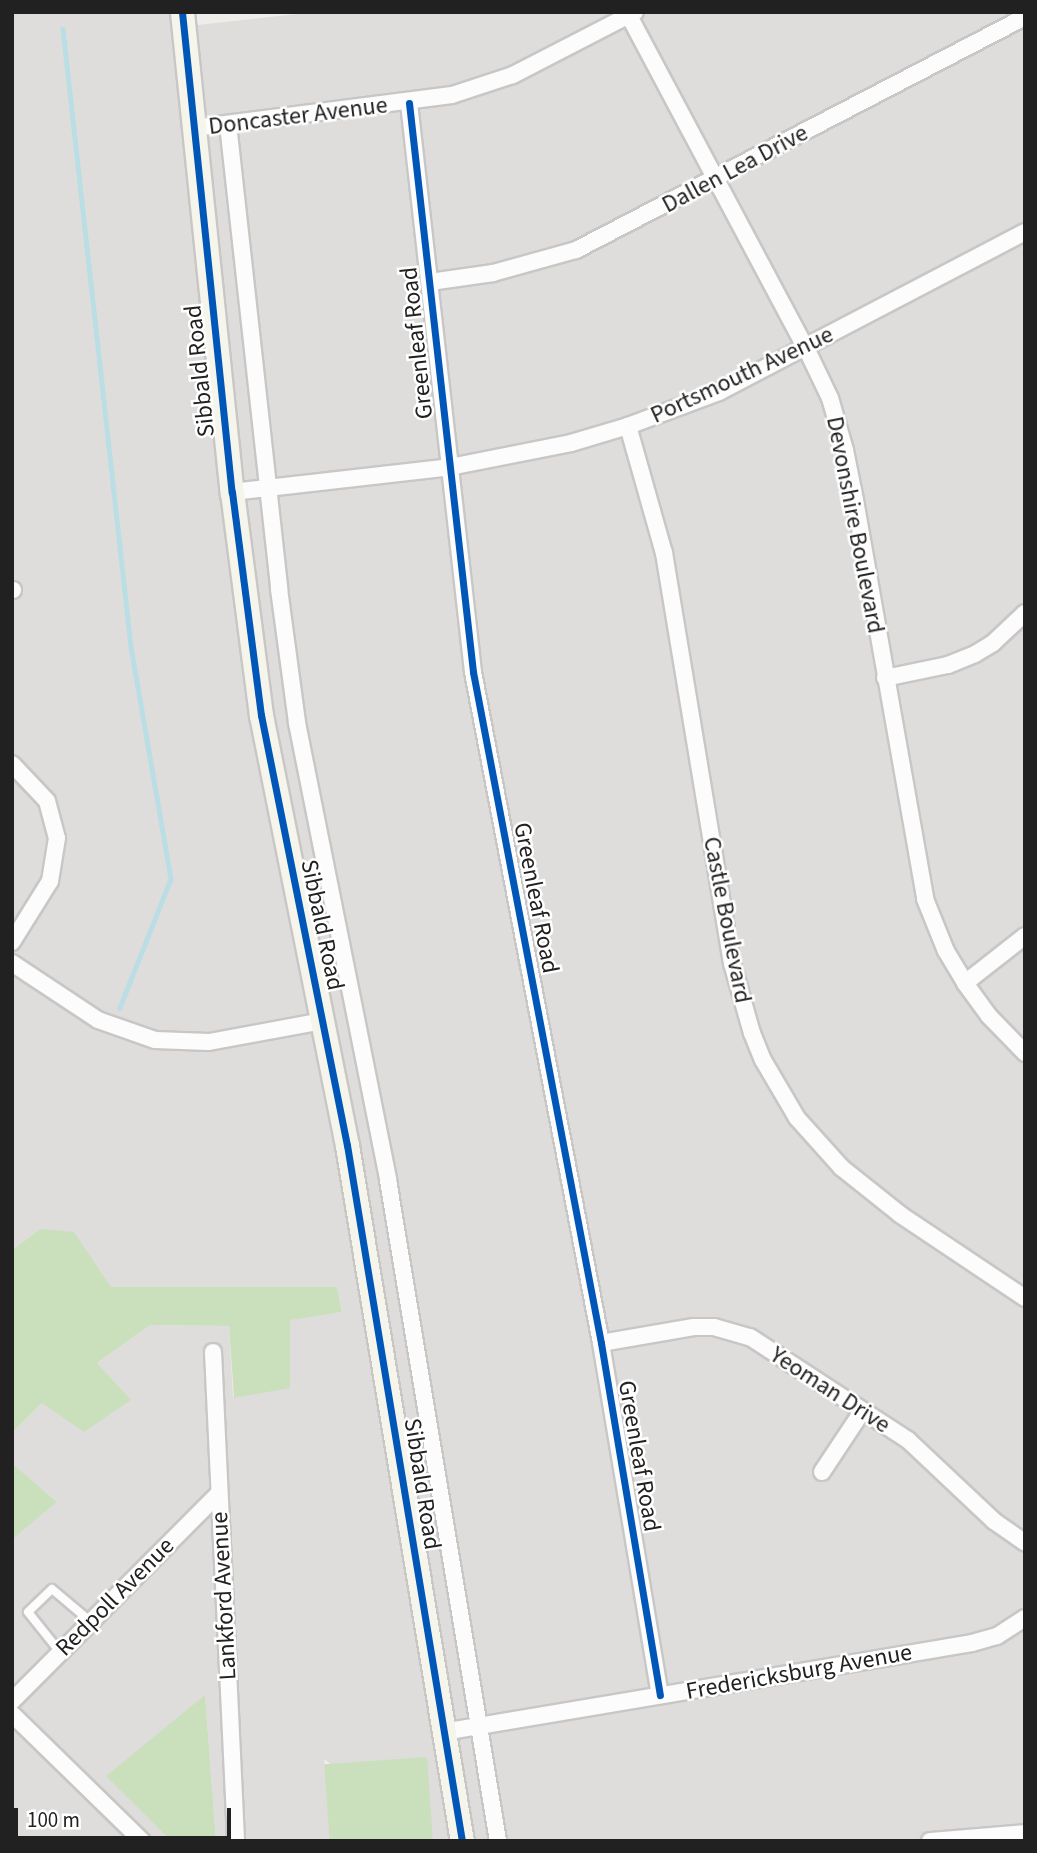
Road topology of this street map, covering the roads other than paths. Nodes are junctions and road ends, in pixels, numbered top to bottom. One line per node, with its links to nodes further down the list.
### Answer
1 (182, 12): 6 (street, Sibbald Road)
2 (630, 13): 4 (street, Doncaster Avenue); 7 (street, Devonshire Boulevard)
3 (1025, 17): 7 (street, Dallen Lea Drive)
4 (409, 103): 5 (street, Doncaster Avenue); 9 (street, Greenleaf Road)
5 (228, 124): 6 (street, Doncaster Avenue); 13 (street)
6 (194, 128): 14 (street, Sibbald Road)
7 (716, 179): 9 (street, Dallen Lea Drive); 10 (street, Devonshire Boulevard)
8 (1025, 232): 10 (street, Portsmouth Avenue)
9 (430, 282): 12 (street, Greenleaf Road)
10 (806, 348): 11 (street, Portsmouth Avenue); 16 (street, Devonshire Boulevard)
11 (628, 426): 12 (street, Portsmouth Avenue); 24 (street, Castle Boulevard)
12 (450, 467): 13 (street, Portsmouth Avenue); 25 (street, Greenleaf Road)
13 (268, 488): 14 (street, Portsmouth Avenue); 37 (street)
14 (232, 492): 22 (street, Sibbald Road)
15 (1025, 613): 16 (street)
16 (885, 678): 21 (street, Devonshire Boulevard)
17 (12, 764): 19 (street)
18 (1025, 936): 21 (street)
19 (12, 942)
20 (12, 963): 22 (street)
21 (965, 983): 23 (street, Devonshire Boulevard)
22 (322, 1021): 38 (street, Sibbald Road)
23 (1025, 1053)
24 (1025, 1298)
25 (601, 1343): 27 (street, Yeoman Drive); 34 (street, Greenleaf Road)
26 (212, 1352): 29 (street, Lankford Avenue)
27 (861, 1413): 28 (street); 30 (street, Yeoman Drive)
28 (822, 1472)
29 (219, 1493): 32 (street, Redpoll Avenue); 41 (street, Lankford Avenue)
30 (1025, 1543)
31 (1025, 1618): 34 (street, Fredericksburg Avenue)
32 (91, 1622): 33 (street, Redpoll Avenue); 33 (lane)
33 (60, 1652): 35 (street, Redpoll Avenue)
34 (660, 1695): 37 (street, Fredericksburg Avenue)
35 (12, 1701)
36 (12, 1714): 40 (street)
37 (478, 1726): 38 (street, Fredericksburg Avenue); 43 (street)
38 (443, 1732): 42 (street, Sibbald Road)
39 (1025, 1833): 44 (street)
40 (142, 1841)
41 (236, 1841)
42 (462, 1841)
43 (498, 1841)
44 (930, 1841)

